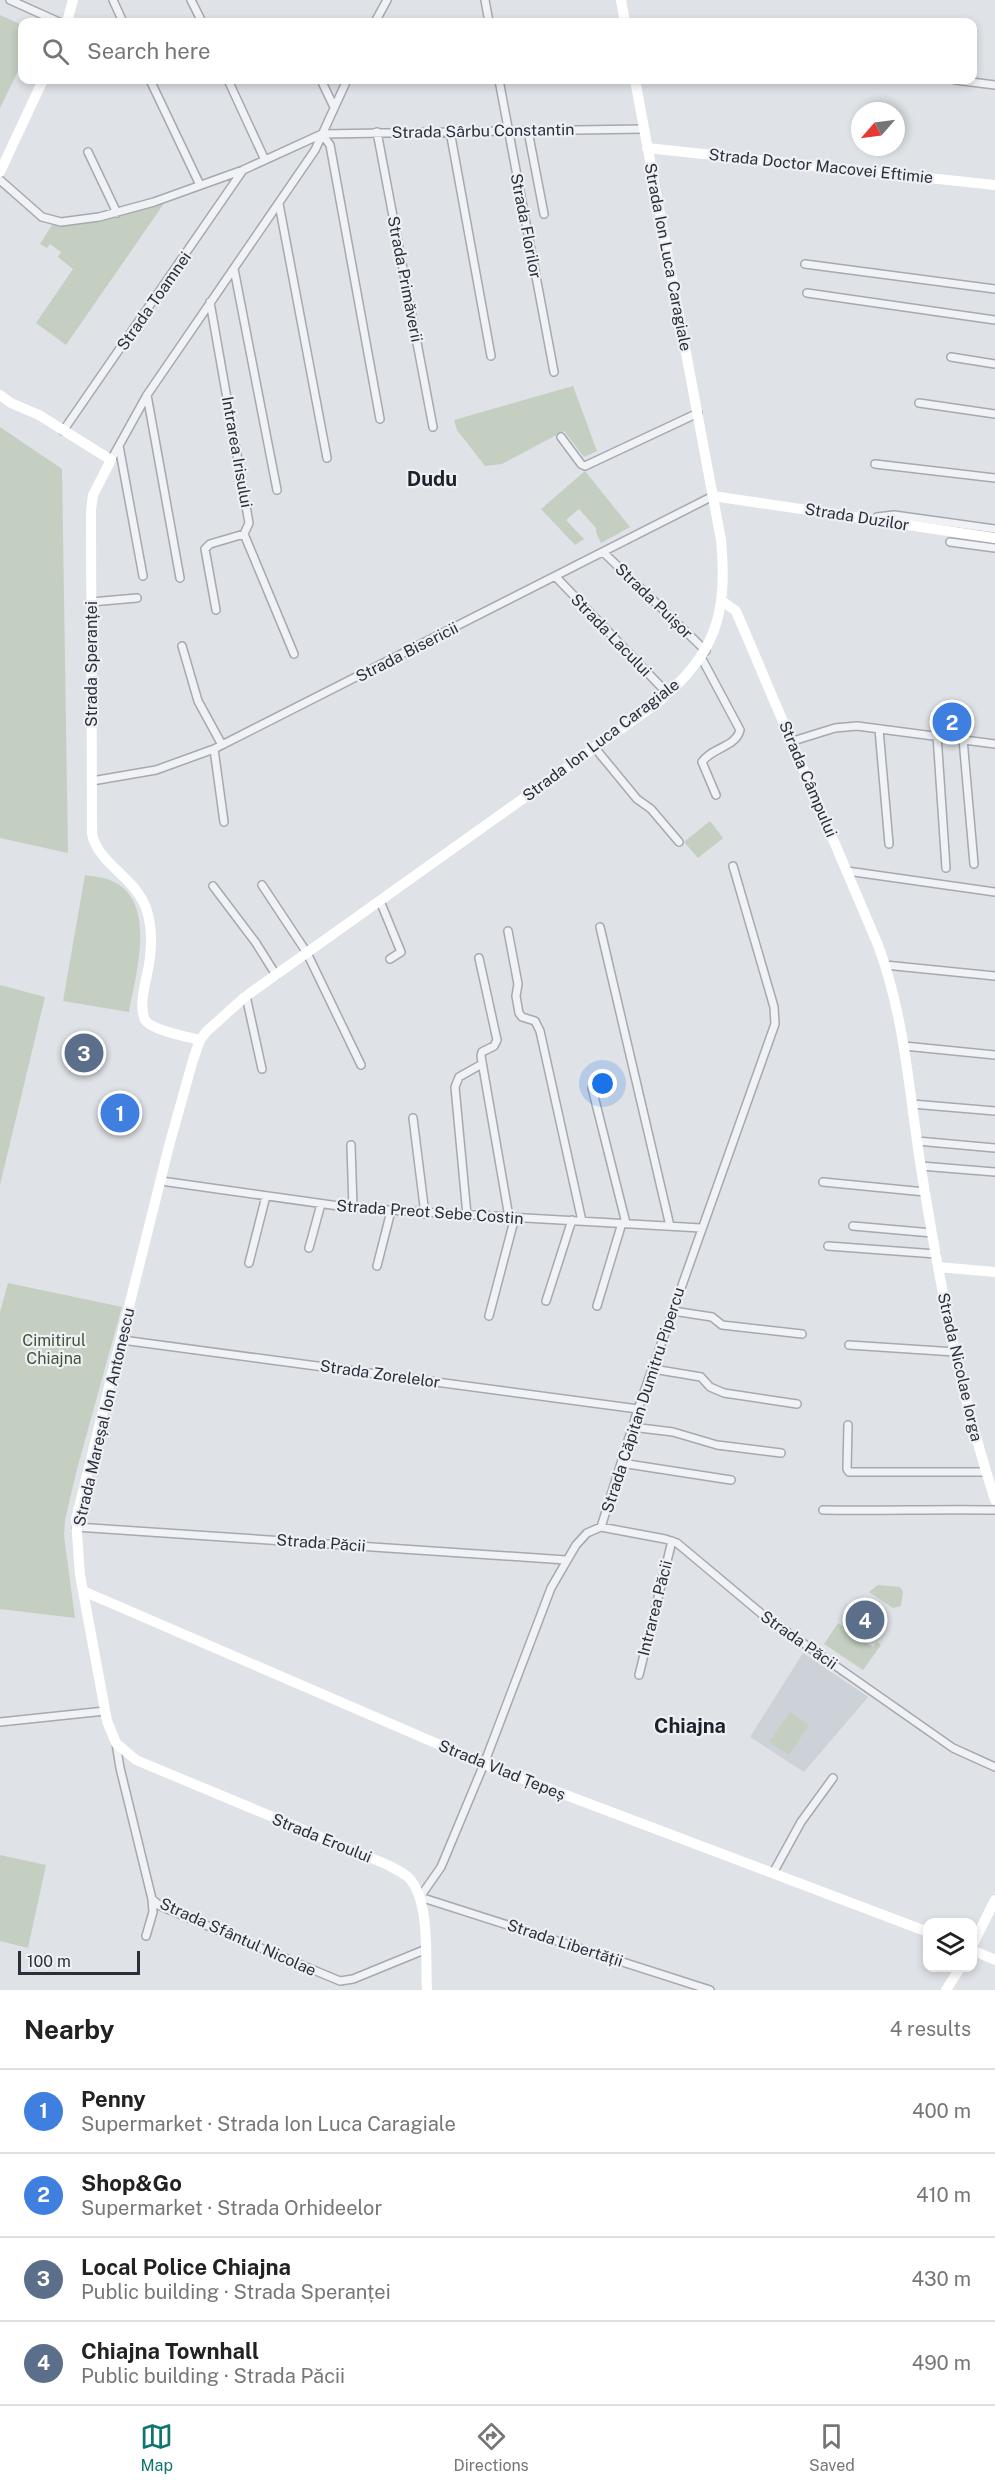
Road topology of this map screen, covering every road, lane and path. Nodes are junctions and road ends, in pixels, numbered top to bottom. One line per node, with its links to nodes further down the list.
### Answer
1 (10, 0): 8 (street)
2 (73, 0): 9 (street)
3 (113, 0): 10 (street)
4 (191, 0): 11 (street)
5 (387, 0): 12 (street)
6 (486, 0): 13 (street)
7 (621, 0): 14 (street)
8 (50, 18)
9 (68, 18)
10 (121, 18)
11 (200, 18)
12 (377, 18)
13 (488, 18)
14 (624, 18)
15 (977, 83): 23 (street)
16 (41, 84): 35 (street)
17 (152, 84): 37 (street)
18 (230, 84): 33 (street)
19 (323, 84): 24 (street)
20 (345, 84): 24 (street, Strada Speranței)
21 (500, 84): 27 (street, Strada Florilor)
22 (636, 84): 25 (street, Strada Ion Luca Caragiale)
23 (995, 85)
24 (334, 106): 30 (street, Strada Speranței)
25 (644, 129): 28 (street, Strada Sârbu Constantin); 31 (street, Strada Ion Luca Caragiale)
26 (450, 131): 27 (street, Strada Sârbu Constantin); 29 (street, Strada Sârbu Constantin); 48 (street)
27 (508, 131): 28 (street, Strada Sârbu Constantin); 51 (street, Strada Florilor)
28 (528, 131): 41 (street)
29 (377, 132): 30 (street, Strada Sârbu Constantin); 58 (street, Strada Primăverii)
30 (322, 134): 33 (street); 39 (street, Strada Speranței); 57 (street)
31 (648, 148): 38 (street, Strada Doctor Macovei Eftimie); 55 (street, Strada Ion Luca Caragiale)
32 (88, 152): 40 (street)
33 (266, 160): 34 (street)
34 (243, 170): 37 (street); 59 (street, Strada Toamnei)
35 (0, 172)
36 (0, 180): 40 (street)
37 (200, 185): 40 (street)
38 (995, 185)
39 (279, 204): 43 (street, Strada Speranței); 62 (street)
40 (117, 213)
41 (544, 214)
42 (805, 264): 44 (street)
43 (234, 269): 46 (street, Strada Speranței); 66 (street)
44 (995, 289)
45 (807, 293): 47 (street)
46 (210, 302): 53 (street, Strada Speranței); 70 (street, Intrarea Irisului)
47 (995, 320)
48 (491, 356)
49 (951, 357): 50 (street)
50 (995, 364)
51 (554, 372)
52 (0, 395): 59 (street)
53 (147, 395): 61 (street, Strada Speranței); 77 (street)
54 (919, 403): 56 (street)
55 (698, 413): 60 (street); 67 (street, Strada Ion Luca Caragiale)
56 (995, 414)
57 (380, 419)
58 (433, 427)
59 (63, 431): 63 (street)
60 (561, 437)
61 (119, 446): 63 (street, Strada Speranței); 75 (street)
62 (327, 458)
63 (111, 460): 80 (street, Strada Speranței)
64 (875, 464): 65 (street)
65 (995, 478)
66 (277, 490)
67 (717, 497): 68 (street, Strada Duzilor); 74 (street, Strada Bisericii); 79 (street, Strada Ion Luca Caragiale)
68 (868, 518): 69 (street); 71 (street, Strada Duzilor)
69 (995, 529)
70 (244, 534): 81 (street); 83 (street)
71 (995, 538)
72 (950, 542): 73 (street)
73 (995, 548)
74 (603, 552): 76 (street, Strada Bisericii); 84 (street, Strada Puișor)
75 (143, 576)
76 (555, 576): 85 (street, Strada Lacului); 91 (street, Strada Bisericii)
77 (180, 578)
78 (137, 598): 80 (street)
79 (722, 601): 84 (street, Strada Ion Luca Caragiale); 89 (street, Strada Câmpului)
80 (91, 602): 94 (street, Strada Speranței)
81 (216, 610)
82 (182, 645): 91 (street)
83 (294, 654)
84 (704, 654): 85 (street, Strada Ion Luca Caragiale); 95 (street, Strada Puișor)
85 (668, 694): 92 (street, Strada Ion Luca Caragiale)
86 (879, 729): 87 (street); 89 (street); 98 (street)
87 (937, 735): 88 (street); 101 (street)
88 (963, 739): 90 (street); 99 (street)
89 (793, 741): 102 (street, Strada Câmpului)
90 (995, 744)
91 (222, 745): 93 (street, Strada Bisericii)
92 (595, 748): 97 (street); 106 (street, Strada Ion Luca Caragiale)
93 (214, 749): 94 (street, Strada Bisericii); 96 (street)
94 (92, 781): 116 (street, Strada Speranței)
95 (716, 795)
96 (224, 822)
97 (679, 843)
98 (889, 844)
99 (974, 864)
100 (733, 866): 146 (street, Strada Căpitan Dumitru Pipercu)
101 (946, 868)
102 (847, 871): 105 (street); 112 (street, Strada Câmpului)
103 (262, 885): 109 (street)
104 (213, 886): 113 (street)
105 (995, 892)
106 (380, 901): 109 (street, Strada Ion Luca Caragiale); 111 (street)
107 (600, 927): 144 (street)
108 (508, 931): 142 (street)
109 (307, 953): 113 (street, Strada Ion Luca Caragiale); 120 (street)
110 (479, 958): 119 (street)
111 (390, 959)
112 (885, 965): 114 (street); 117 (street, Strada Câmpului)
113 (276, 975): 115 (street, Strada Ion Luca Caragiale)
114 (995, 976)
115 (246, 996): 116 (street, Strada Ion Luca Caragiale); 121 (street)
116 (200, 1041): 131 (street, Strada Ion Luca Caragiale)
117 (904, 1046): 118 (street); 123 (street, Strada Câmpului)
118 (995, 1055)
119 (482, 1064): 139 (street); 140 (street)
120 (361, 1065)
121 (262, 1069)
122 (592, 1088): 143 (street)
123 (912, 1104): 124 (street); 126 (street, Strada Câmpului)
124 (995, 1111)
125 (413, 1118): 138 (street)
126 (917, 1141): 128 (street); 129 (street, Strada Câmpului)
127 (351, 1145): 136 (street)
128 (995, 1148)
129 (921, 1166): 130 (street); 133 (street, Strada Câmpului)
130 (995, 1173)
131 (161, 1181): 134 (street, Strada Preot Sebe Costin); 160 (street, Strada Mareșal Ion Antonescu)
132 (823, 1182): 133 (street)
133 (925, 1192): 147 (street, Strada Câmpului)
134 (266, 1196): 135 (street, Strada Preot Sebe Costin); 151 (street)
135 (321, 1204): 136 (street, Strada Preot Sebe Costin); 149 (street)
136 (353, 1208): 137 (street, Strada Preot Sebe Costin)
137 (391, 1211): 138 (street, Strada Preot Sebe Costin); 152 (street)
138 (425, 1214): 139 (street, Strada Preot Sebe Costin)
139 (467, 1215): 140 (street, Strada Preot Sebe Costin)
140 (512, 1217): 141 (street, Strada Preot Sebe Costin); 158 (street)
141 (572, 1220): 142 (street, Strada Preot Sebe Costin); 155 (street)
142 (582, 1221): 143 (street, Strada Preot Sebe Costin)
143 (624, 1223): 144 (street, Strada Preot Sebe Costin); 156 (street)
144 (670, 1226): 146 (street, Strada Preot Sebe Costin)
145 (852, 1226): 147 (street)
146 (701, 1228): 157 (street, Strada Căpitan Dumitru Pipercu)
147 (932, 1233): 150 (street, Strada Câmpului)
148 (828, 1246): 150 (street)
149 (309, 1248)
150 (936, 1254): 153 (street, Strada Câmpului)
151 (249, 1263)
152 (377, 1266)
153 (938, 1267): 154 (street); 162 (street, Strada Nicolae Iorga)
154 (995, 1272)
155 (546, 1301)
156 (597, 1306)
157 (673, 1311): 159 (street); 163 (street, Strada Căpitan Dumitru Pipercu)
158 (489, 1316)
159 (802, 1334)
160 (122, 1340): 165 (street, Strada Zorelelor); 175 (street, Strada Mareșal Ion Antonescu)
161 (849, 1346): 162 (street)
162 (955, 1352): 170 (street, Strada Nicolae Iorga)
163 (653, 1369): 164 (street); 165 (street, Strada Căpitan Dumitru Pipercu)
164 (797, 1404)
165 (638, 1409): 167 (street, Strada Căpitan Dumitru Pipercu)
166 (848, 1425): 170 (street)
167 (632, 1427): 168 (street); 169 (street, Strada Căpitan Dumitru Pipercu)
168 (781, 1453)
169 (621, 1463): 171 (street); 176 (street, Strada Căpitan Dumitru Pipercu)
170 (986, 1472): 172 (street, Strada Nicolae Iorga)
171 (731, 1480)
172 (995, 1500)
173 (823, 1510): 174 (street)
174 (995, 1510)
175 (76, 1527): 178 (street, Strada Păcii); 179 (street, Strada Mareșal Ion Antonescu)
176 (601, 1527): 177 (street, Strada Păcii); 178 (street, Strada Căpitan Dumitru Pipercu)
177 (672, 1541): 180 (street, Intrarea Păcii); 186 (street, Strada Păcii)
178 (566, 1560): 185 (street, Strada Căpitan Dumitru Pipercu)
179 (83, 1591): 181 (street, Strada Mareșal Ion Antonescu); 185 (street, Strada Vlad Țepeș)
180 (639, 1675)
181 (105, 1711): 182 (street); 183 (street, Strada Mareșal Ion Antonescu)
182 (0, 1722)
183 (116, 1743): 184 (street, Strada Mareșal Ion Antonescu); 190 (street, Strada Sfântul Nicolae)
184 (128, 1755): 189 (street, Strada Eroului)
185 (484, 1764): 188 (street, Strada Vlad Țepeș); 189 (street, Strada Căpitan Dumitru Pipercu)
186 (995, 1767)
187 (833, 1778): 188 (street)
188 (773, 1873): 192 (street, Strada Vlad Țepeș)
189 (420, 1897): 195 (street); 200 (street, Strada Libertății)
190 (152, 1899): 193 (street, Strada Sfântul Nicolae); 195 (street, Strada Sfântul Nicolae)
191 (995, 1900): 194 (street)
192 (923, 1930)
193 (147, 1936)
194 (977, 1938)
195 (424, 1950): 199 (street)
196 (977, 1951): 197 (street)
197 (995, 1960)
198 (957, 1972): 201 (street)
199 (427, 1990)
200 (710, 1990)
201 (946, 1990)

